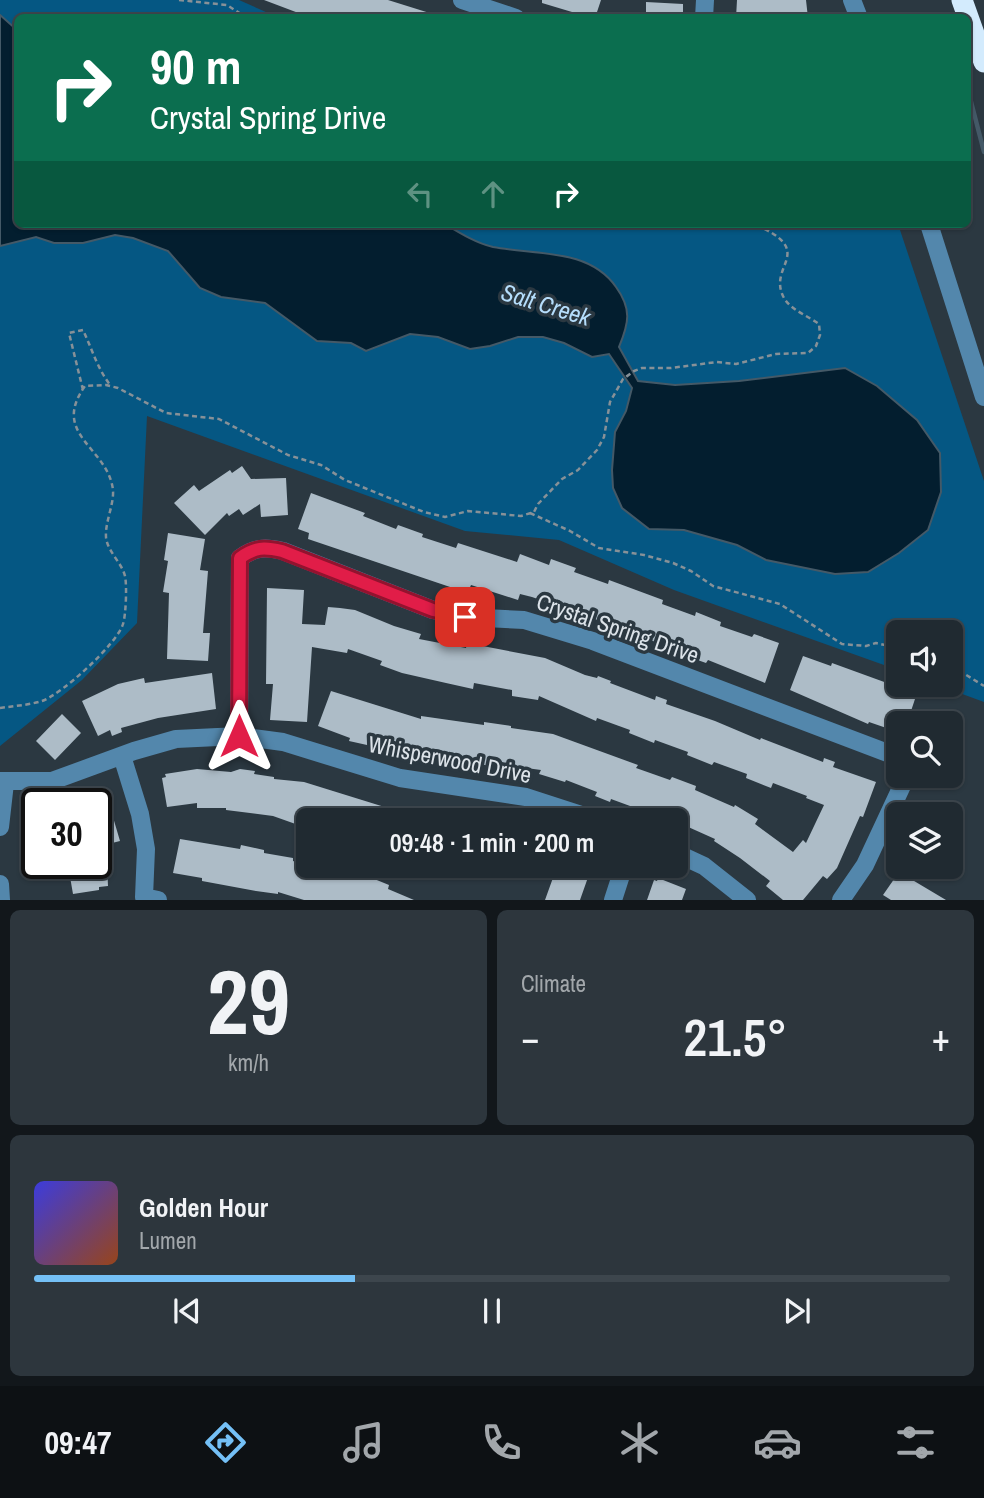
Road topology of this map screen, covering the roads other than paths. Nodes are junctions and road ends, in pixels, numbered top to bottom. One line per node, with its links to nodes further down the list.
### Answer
1 (462, 0): 2 (street)
2 (504, 14)
3 (971, 25): 4 (highway)
4 (984, 62)
5 (930, 228): 6 (street)
6 (984, 397)
7 (239, 736): 8 (street, Crystal Spring Drive); 9 (street, Whisperwood Drive); 12 (street, Whisperwood Drive)
8 (886, 752)
9 (122, 757): 10 (street, Whisperwood Drive); 18 (street)
10 (2, 782): 13 (street)
11 (900, 788): 21 (street)
12 (560, 808)
13 (0, 827)
14 (688, 859): 20 (street)
15 (620, 878): 19 (street)
16 (0, 884): 17 (street)
17 (1, 900)
18 (158, 900)
19 (613, 900)
20 (747, 900)
21 (841, 900)

